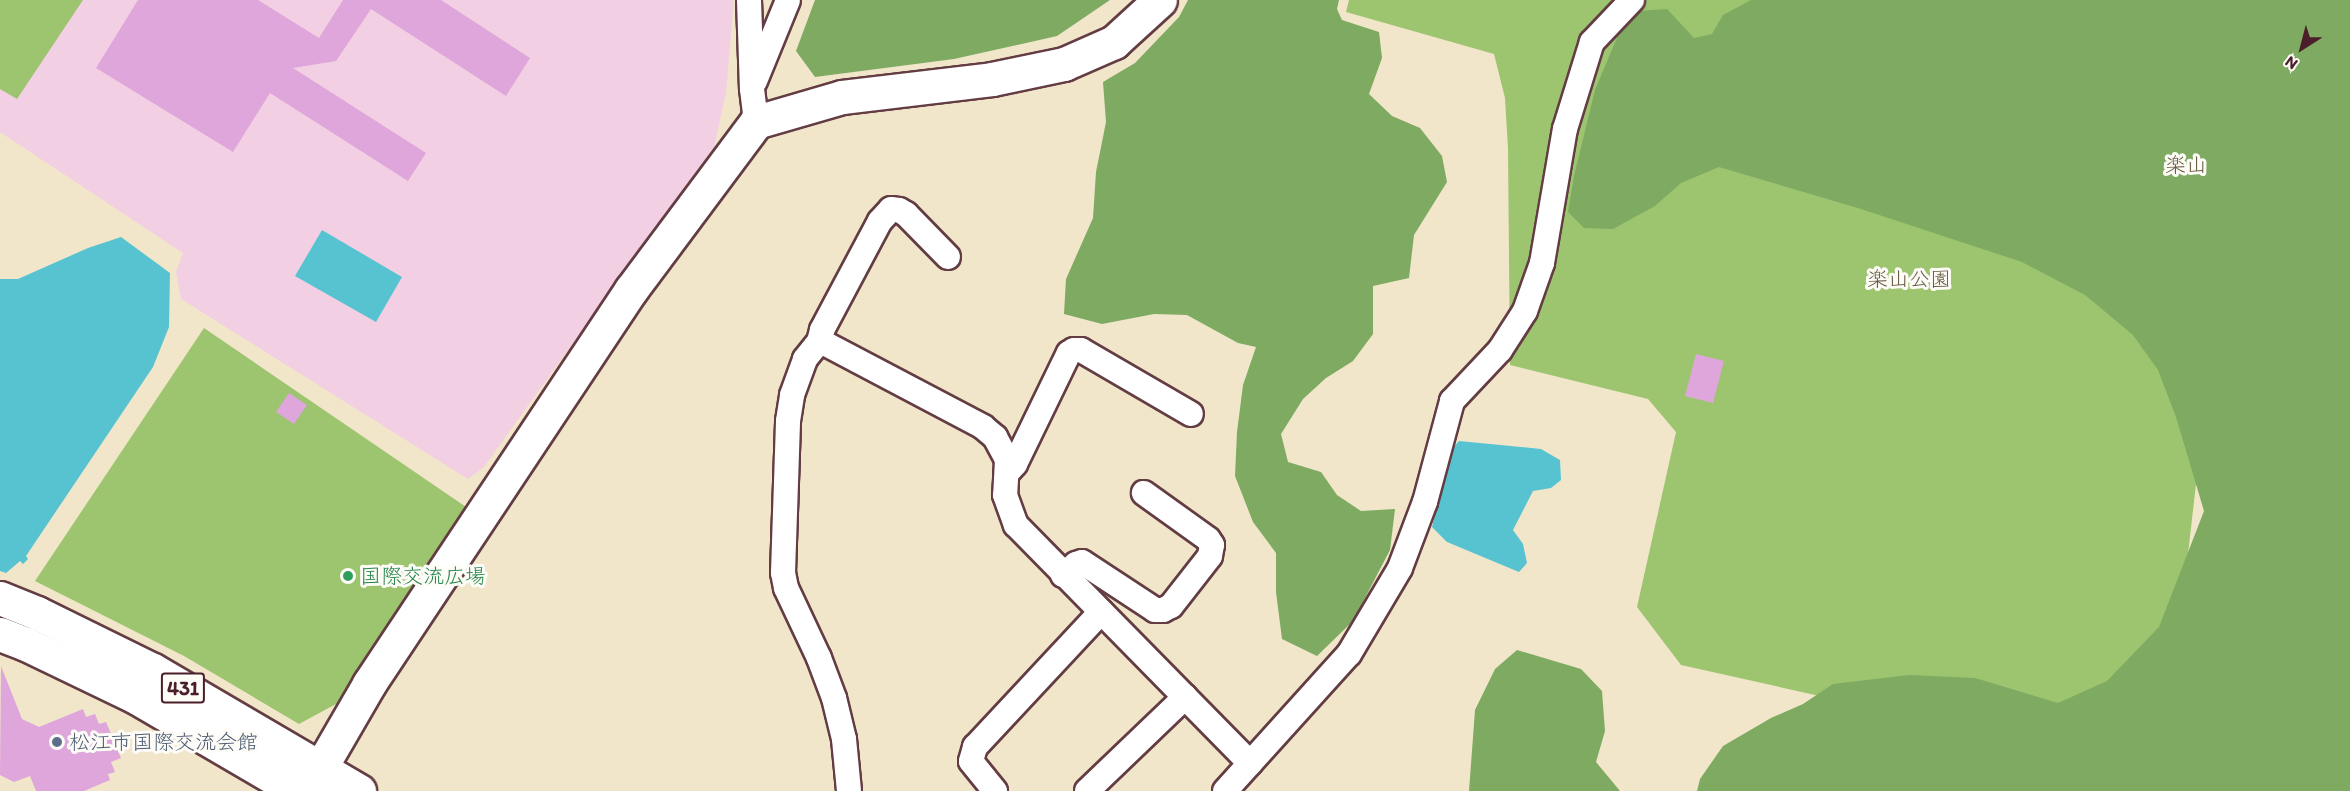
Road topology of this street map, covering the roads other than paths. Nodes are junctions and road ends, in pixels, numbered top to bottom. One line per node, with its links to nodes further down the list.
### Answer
1 (749, 0): 5 (street)
2 (788, 0): 5 (street)
3 (1160, 0): 6 (main road)
4 (1632, 0): 17 (street)
5 (752, 89): 6 (street)
6 (756, 123): 18 (main road)
7 (948, 256): 8 (street)
8 (819, 342): 10 (street); 21 (street)
9 (1191, 414): 10 (street)
10 (1007, 473): 12 (street)
11 (1144, 493): 12 (street)
12 (1063, 575): 14 (street)
13 (0, 598): 18 (main road, 431)
14 (1101, 612): 16 (street); 22 (street)
15 (0, 634): 19 (main road, 431)
16 (1185, 697): 17 (street); 23 (street)
17 (1250, 763): 24 (street)
18 (314, 779): 20 (main road, 431)
19 (297, 791)
20 (359, 791)
21 (849, 791)
22 (995, 791)
23 (1087, 791)
24 (1225, 791)

